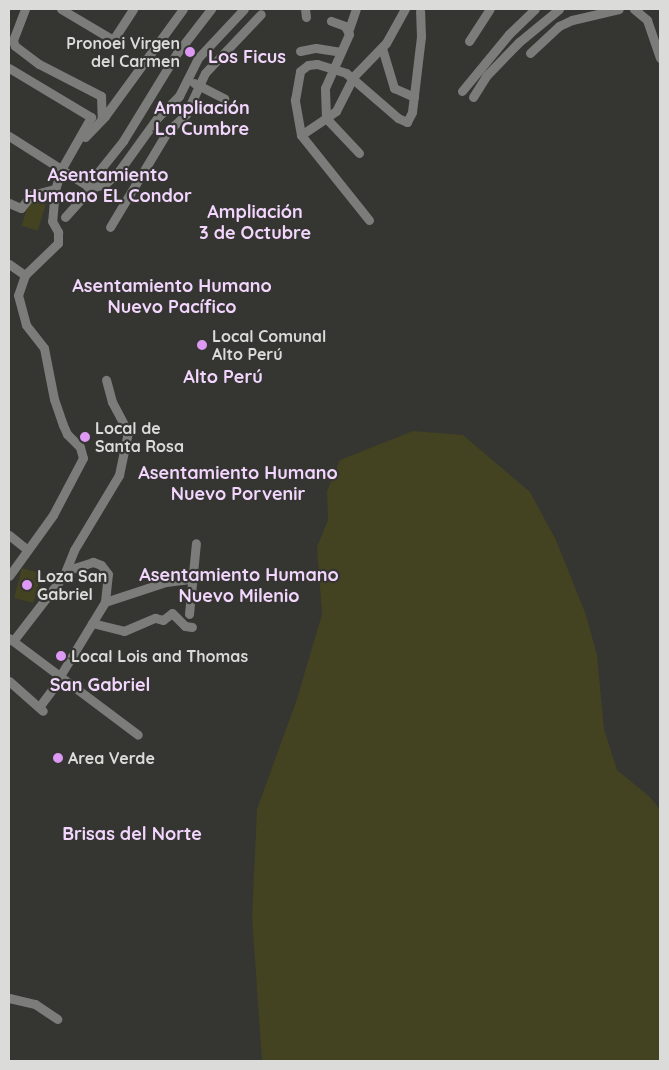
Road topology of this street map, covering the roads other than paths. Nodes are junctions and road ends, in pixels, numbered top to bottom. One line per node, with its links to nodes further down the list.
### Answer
1 (25, 9): 36 (street)
2 (60, 9): 3 (street)
3 (133, 9)
4 (183, 9): 36 (street)
5 (211, 9): 42 (street)
6 (244, 9): 29 (street)
7 (356, 9): 17 (street)
8 (405, 9): 14 (street); 19 (street)
9 (490, 9): 18 (street)
10 (535, 9): 31 (street)
11 (559, 9): 33 (street)
12 (619, 9): 23 (street)
13 (634, 9): 24 (street)
14 (421, 10): 32 (street)
15 (261, 14): 30 (street)
16 (331, 20): 17 (street)
17 (349, 29): 22 (street)
18 (469, 41)
19 (382, 48): 28 (street); 32 (street)
20 (310, 49): 21 (street); 22 (street); 25 (street)
21 (300, 51)
22 (341, 52): 27 (street)
23 (530, 53)
24 (660, 58)
25 (310, 65): 27 (street); 38 (street)
26 (9, 68): 39 (street)
27 (334, 68): 28 (street); 35 (street)
28 (353, 77): 32 (street); 35 (street)
29 (187, 79): 30 (street); 42 (street)
30 (199, 86): 34 (street); 47 (street)
31 (462, 91)
32 (414, 97)
33 (472, 97)
34 (224, 98)
35 (326, 118): 38 (street); 40 (street)
36 (102, 119): 39 (street)
37 (9, 136): 41 (street)
38 (301, 136): 46 (street)
39 (72, 150): 41 (street)
40 (359, 153)
41 (62, 168): 42 (street); 43 (street)
42 (89, 187): 45 (street)
43 (55, 189): 44 (street); 49 (street)
44 (9, 203)
45 (65, 217)
46 (369, 220)
47 (110, 227)
48 (9, 265): 49 (street)
49 (25, 275): 53 (street)
50 (106, 380): 54 (street)
51 (9, 535): 53 (street)
52 (196, 543): 56 (street)
53 (26, 548): 55 (street)
54 (66, 571): 57 (street); 61 (street)
55 (9, 576)
56 (192, 579): 57 (street); 58 (street)
57 (104, 602): 59 (street)
58 (189, 614)
59 (92, 623): 60 (street); 62 (street)
60 (192, 628)
61 (11, 640): 62 (street)
62 (60, 677): 63 (street); 64 (street)
63 (9, 681)
64 (138, 735)
65 (9, 998): 66 (street)
66 (57, 1019)

